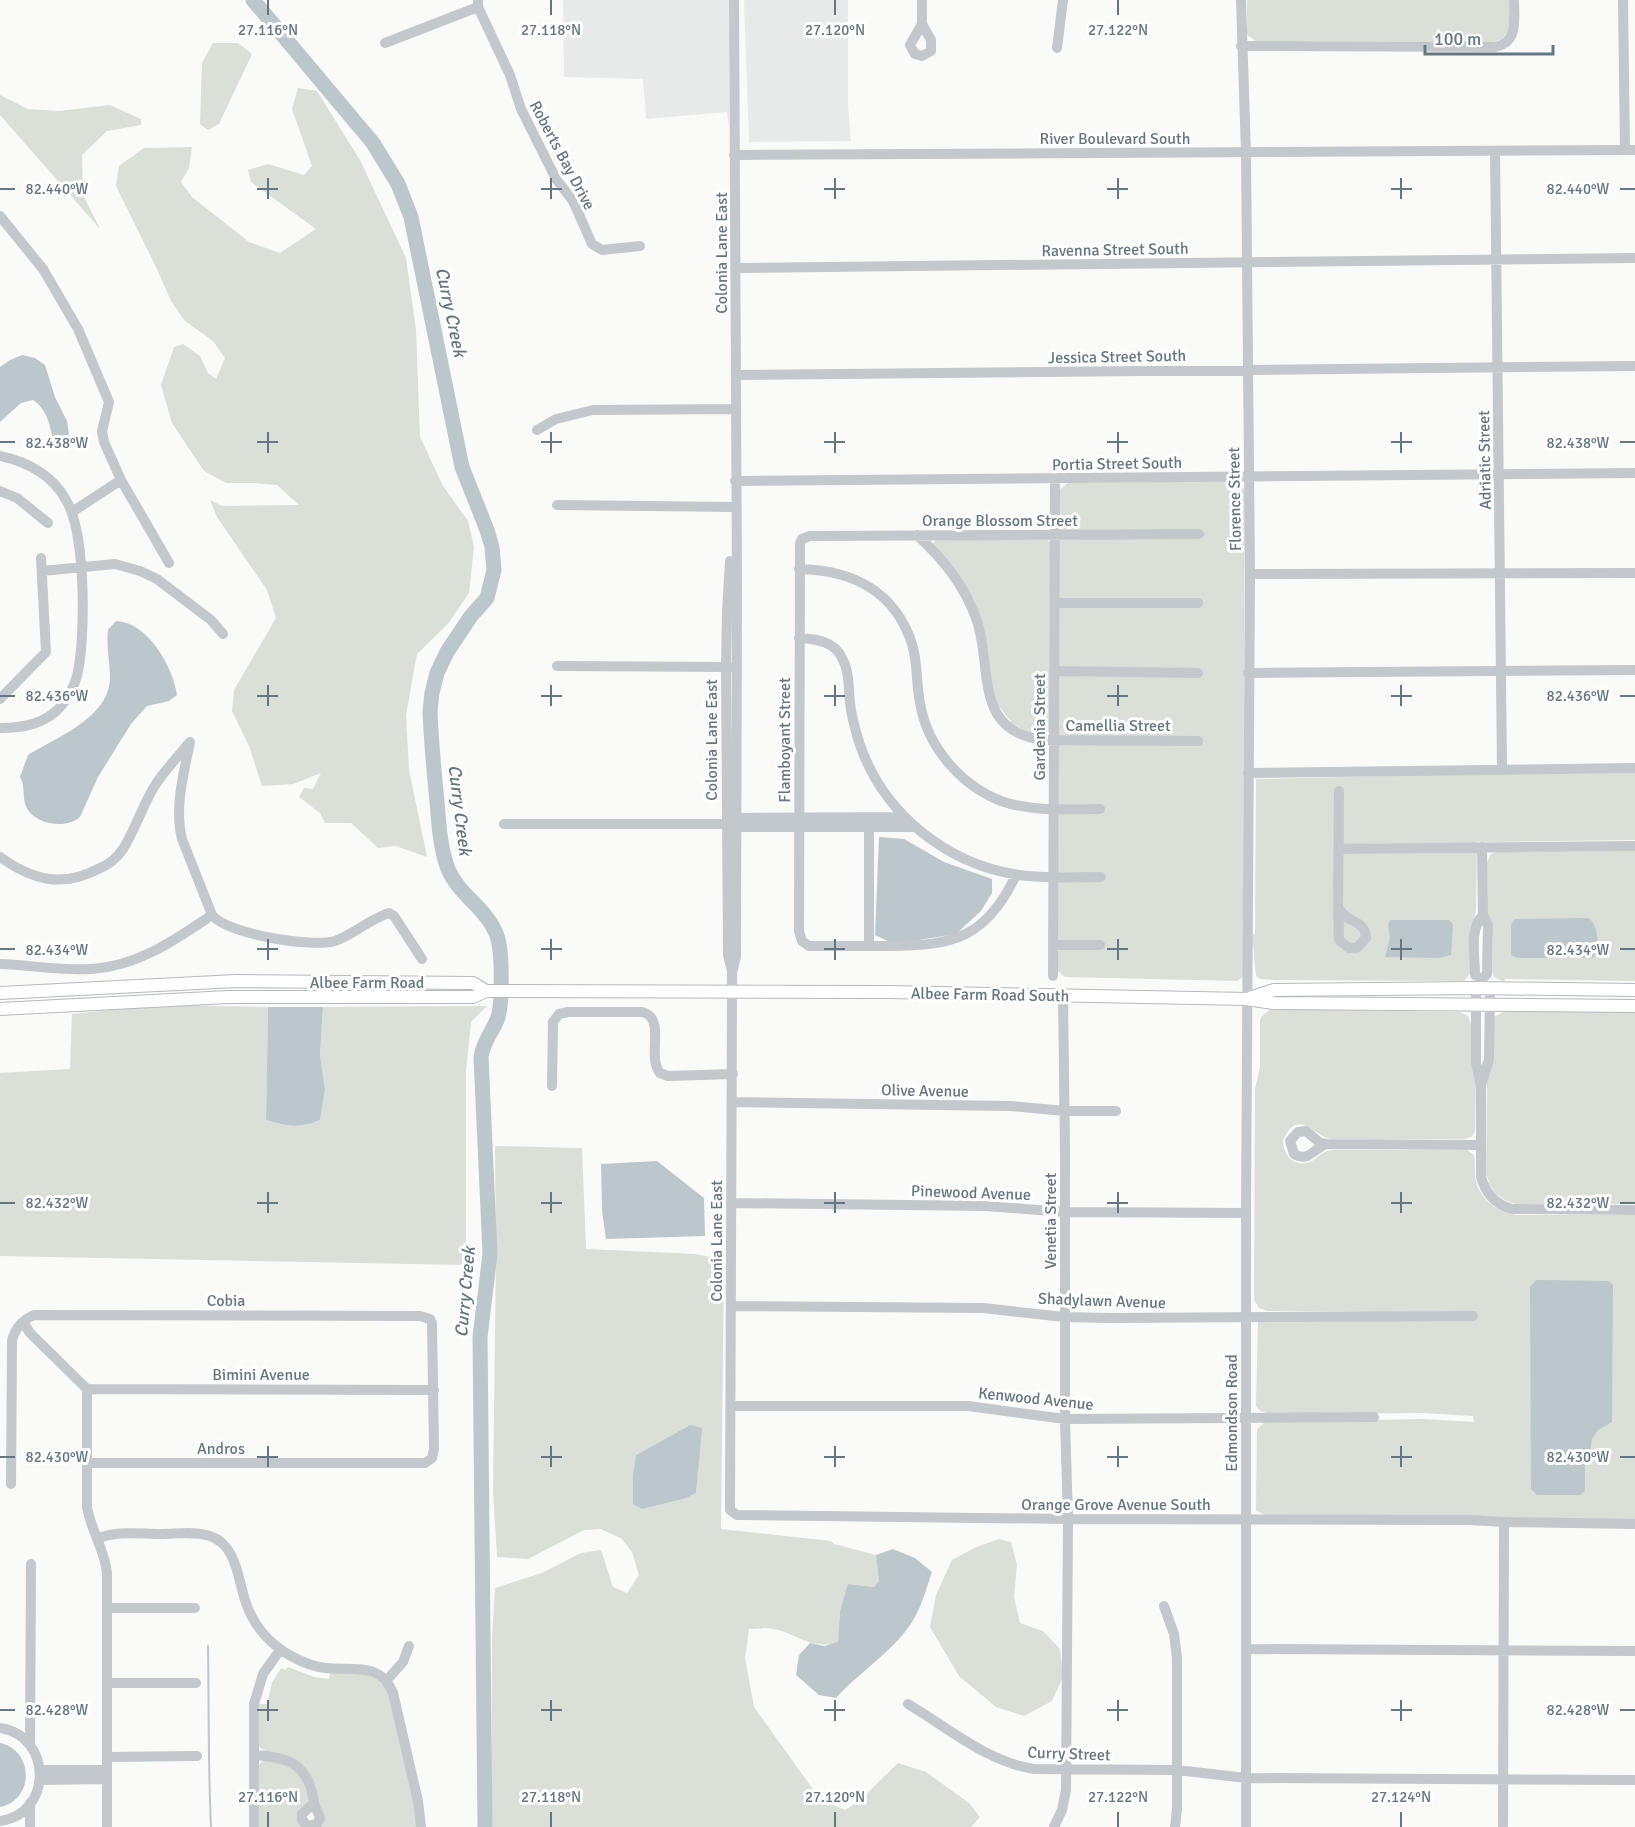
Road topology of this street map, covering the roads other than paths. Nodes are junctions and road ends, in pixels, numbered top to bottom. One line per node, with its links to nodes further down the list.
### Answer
1 (734, 0): 15 (street, Colonia Lane East)
2 (922, 0): 8 (street)
3 (1063, 0): 11 (street)
4 (1241, 0): 10 (street, Florence Street)
5 (1514, 0): 10 (street)
6 (1623, 0): 12 (street)
7 (478, 4): 9 (street); 17 (street, Roberts Bay Drive)
8 (921, 24)
9 (385, 43)
10 (1241, 46): 14 (street, Florence Street)
11 (1057, 48)
12 (1630, 150): 13 (street, River Boulevard South)
13 (1495, 151): 14 (street, River Boulevard South); 19 (street, Adriatic Street)
14 (1246, 153): 15 (street, River Boulevard South); 20 (street, Florence Street)
15 (734, 155): 21 (street, Colonia Lane East)
16 (0, 216): 33 (street)
17 (640, 246)
18 (1635, 258): 19 (street, Ravenna Street South)
19 (1496, 260): 20 (street, Ravenna Street South); 23 (street, Adriatic Street)
20 (1247, 262): 21 (street, Ravenna Street South); 24 (street, Florence Street)
21 (735, 267): 25 (street, Colonia Lane East)
22 (1635, 366): 23 (street, Jessica Street South)
23 (1497, 367): 24 (street, Jessica Street South); 30 (street, Adriatic Street)
24 (1248, 369): 25 (street, Jessica Street South); 31 (street, Florence Street)
25 (736, 375): 26 (street, Colonia Lane East)
26 (736, 409): 27 (street); 34 (street, Colonia Lane East)
27 (537, 430)
28 (0, 456): 38 (street)
29 (1635, 473): 30 (street, Portia Street South)
30 (1499, 474): 31 (street, Portia Street South); 49 (street, Adriatic Street)
31 (1248, 477): 32 (street, Portia Street South); 51 (street, Florence Street)
32 (1055, 479): 34 (street, Portia Street South); 40 (street, Gardenia Street)
33 (122, 480): 38 (street); 45 (street)
34 (735, 481): 37 (street, Colonia Lane East)
35 (0, 491): 39 (street)
36 (557, 506): 37 (street)
37 (735, 507): 57 (street, Colonia Lane East)
38 (72, 512): 46 (street)
39 (48, 523)
40 (1054, 534): 41 (street, Orange Blossom Street); 42 (street, Orange Blossom Street); 52 (street, Gardenia Street)
41 (1199, 534)
42 (917, 535): 43 (street, Orange Blossom Street); 65 (street, Camellia Street)
43 (802, 539): 47 (street, Flamboyant Street)
44 (41, 558): 48 (street)
45 (169, 563)
46 (81, 567): 48 (street); 54 (street); 64 (street)
47 (799, 569): 55 (street, Flamboyant Street); 71 (street)
48 (42, 571): 63 (street)
49 (1500, 573): 50 (street); 51 (street); 60 (street, Adriatic Street)
50 (1635, 573)
51 (1250, 574): 62 (street, Florence Street)
52 (1055, 603): 53 (street); 59 (street, Gardenia Street)
53 (1198, 603)
54 (223, 634)
55 (799, 638): 73 (street); 76 (street, Flamboyant Street)
56 (557, 666): 57 (street)
57 (731, 667): 75 (street, Colonia Lane East)
58 (1635, 670): 60 (street)
59 (1054, 671): 61 (street); 65 (street, Gardenia Street)
60 (1501, 671): 62 (street); 67 (street, Adriatic Street)
61 (1198, 673)
62 (1248, 673): 69 (street, Florence Street)
63 (0, 699)
64 (0, 728)
65 (1054, 740): 66 (street, Camellia Street); 71 (street, Gardenia Street)
66 (1198, 741)
67 (1502, 768): 68 (street); 69 (street)
68 (1635, 768)
69 (1248, 773): 104 (street, Florence Street)
70 (1339, 791): 81 (street)
71 (1054, 809): 72 (street); 84 (street, Gardenia Street)
72 (1100, 809)
73 (904, 817): 74 (street); 78 (street)
74 (869, 822): 76 (street); 78 (street); 91 (street)
75 (733, 823): 76 (street); 77 (street); 101 (street, Colonia Lane East)
76 (799, 823): 91 (street, Flamboyant Street)
77 (504, 824)
78 (914, 827): 83 (street)
79 (1635, 846): 80 (street)
80 (1482, 847): 81 (street); 88 (street)
81 (1338, 849): 86 (street)
82 (0, 857): 87 (street)
83 (1016, 874): 84 (street); 91 (street)
84 (1054, 877): 85 (street); 89 (street, Gardenia Street)
85 (1101, 877)
86 (1338, 907)
87 (212, 915): 94 (street); 95 (street)
88 (1483, 915): 92 (street); 93 (street)
89 (1053, 945): 90 (street); 96 (street, Gardenia Street)
90 (1100, 945)
91 (869, 946)
92 (1475, 949): 93 (street); 97 (street)
93 (1487, 949): 97 (street)
94 (422, 959)
95 (0, 964)
96 (1053, 976)
97 (1482, 986): 99 (main road, Albee Farm Road South); 104 (main road, Albee Farm Road South); 106 (street); 107 (street)
98 (79, 989): 100 (main road, Albee Farm Road); 102 (main road, Albee Farm Road); 105 (main road)
99 (1635, 990)
100 (486, 991): 101 (main road, Albee Farm Road); 109 (main road, Albee Farm Road)
101 (732, 992): 103 (main road, Albee Farm Road South); 112 (street, Colonia Lane East)
102 (0, 993)
103 (1064, 996): 104 (main road, Albee Farm Road South); 116 (street, Venetia Street)
104 (1247, 999): 106 (main road, Albee Farm Road South); 123 (street, Edmondson Road)
105 (0, 1002)
106 (1476, 1005): 107 (main road, Albee Farm Road South); 110 (street)
107 (1490, 1005): 108 (main road, Albee Farm Road South); 111 (street)
108 (1635, 1006)
109 (0, 1009)
110 (1476, 1046): 111 (street); 114 (street)
111 (1489, 1046): 114 (street)
112 (733, 1074): 113 (street); 115 (street, Colonia Lane East)
113 (552, 1086)
114 (1481, 1086): 119 (street)
115 (733, 1102): 116 (street, Olive Avenue); 120 (street, Colonia Lane East)
116 (1065, 1111): 117 (street, Olive Avenue); 122 (street, Venetia Street)
117 (1116, 1111)
118 (1327, 1144): 119 (street)
119 (1480, 1145): 121 (street)
120 (732, 1203): 122 (street, Pinewood Avenue); 124 (street, Colonia Lane East)
121 (1635, 1210)
122 (1064, 1212): 123 (street, Pinewood Avenue); 126 (street, Venetia Street)
123 (1246, 1213): 127 (street, Edmondson Road)
124 (731, 1306): 126 (street, Shadylawn Avenue); 131 (street, Colonia Lane East)
125 (1473, 1316): 127 (street, Shadylawn Avenue)
126 (1064, 1317): 127 (street, Shadylawn Avenue); 133 (street, Venetia Street)
127 (1246, 1317): 134 (street, Edmondson Road)
128 (23, 1322): 129 (street); 130 (street, Cobia); 136 (street)
129 (87, 1389): 130 (street, Bimini Avenue); 135 (street)
130 (434, 1390): 135 (street, Andros)
131 (731, 1406): 133 (street, Kenwood Avenue); 137 (street, Colonia Lane East)
132 (1374, 1417): 134 (street, Kenwood Avenue)
133 (1065, 1419): 134 (street, Kenwood Avenue); 138 (street, Venetia Street)
134 (1246, 1419): 139 (street, Edmondson Road)
135 (87, 1463): 142 (street)
136 (11, 1484)
137 (730, 1509): 138 (street, Orange Grove Avenue South)
138 (1068, 1519): 139 (street, Orange Grove Avenue South); 161 (street, Venetia Street)
139 (1245, 1520): 140 (street, Orange Grove Avenue South); 148 (street, Edmondson Road)
140 (1504, 1522): 141 (street, Orange Grove Avenue South); 150 (street)
141 (1635, 1524)
142 (97, 1539): 145 (street); 149 (street)
143 (30, 1564): 157 (street)
144 (1164, 1606): 162 (street)
145 (107, 1608): 146 (street); 153 (street)
146 (195, 1608)
147 (409, 1646): 152 (street)
148 (1246, 1649): 150 (street); 165 (street, Edmondson Road)
149 (280, 1650): 152 (street); 158 (street)
150 (1503, 1650): 151 (street); 166 (street)
151 (1635, 1650)
152 (386, 1681): 174 (street)
153 (107, 1683): 154 (street); 160 (street)
154 (196, 1683)
155 (908, 1704): 161 (street, Curry Street)
156 (0, 1728): 157 (street)
157 (30, 1745): 163 (street)
158 (255, 1755): 169 (street); 173 (street)
159 (196, 1756): 160 (street)
160 (107, 1757): 164 (street)
161 (1066, 1769): 162 (street, Curry Street); 175 (street, Venetia Street)
162 (1177, 1770): 165 (street, Curry Street); 176 (street)
163 (40, 1775): 164 (street); 168 (street)
164 (107, 1775): 172 (street)
165 (1246, 1778): 166 (street, Curry Street); 177 (street, Edmondson Road)
166 (1503, 1779): 167 (street, Curry Street); 178 (street)
167 (1635, 1780)
168 (30, 1803): 170 (street); 171 (street)
169 (314, 1803)
170 (0, 1821)
171 (30, 1827)
172 (107, 1827)
173 (254, 1827)
174 (421, 1827)
175 (1054, 1827)
176 (1175, 1827)
177 (1246, 1827)
178 (1503, 1827)

